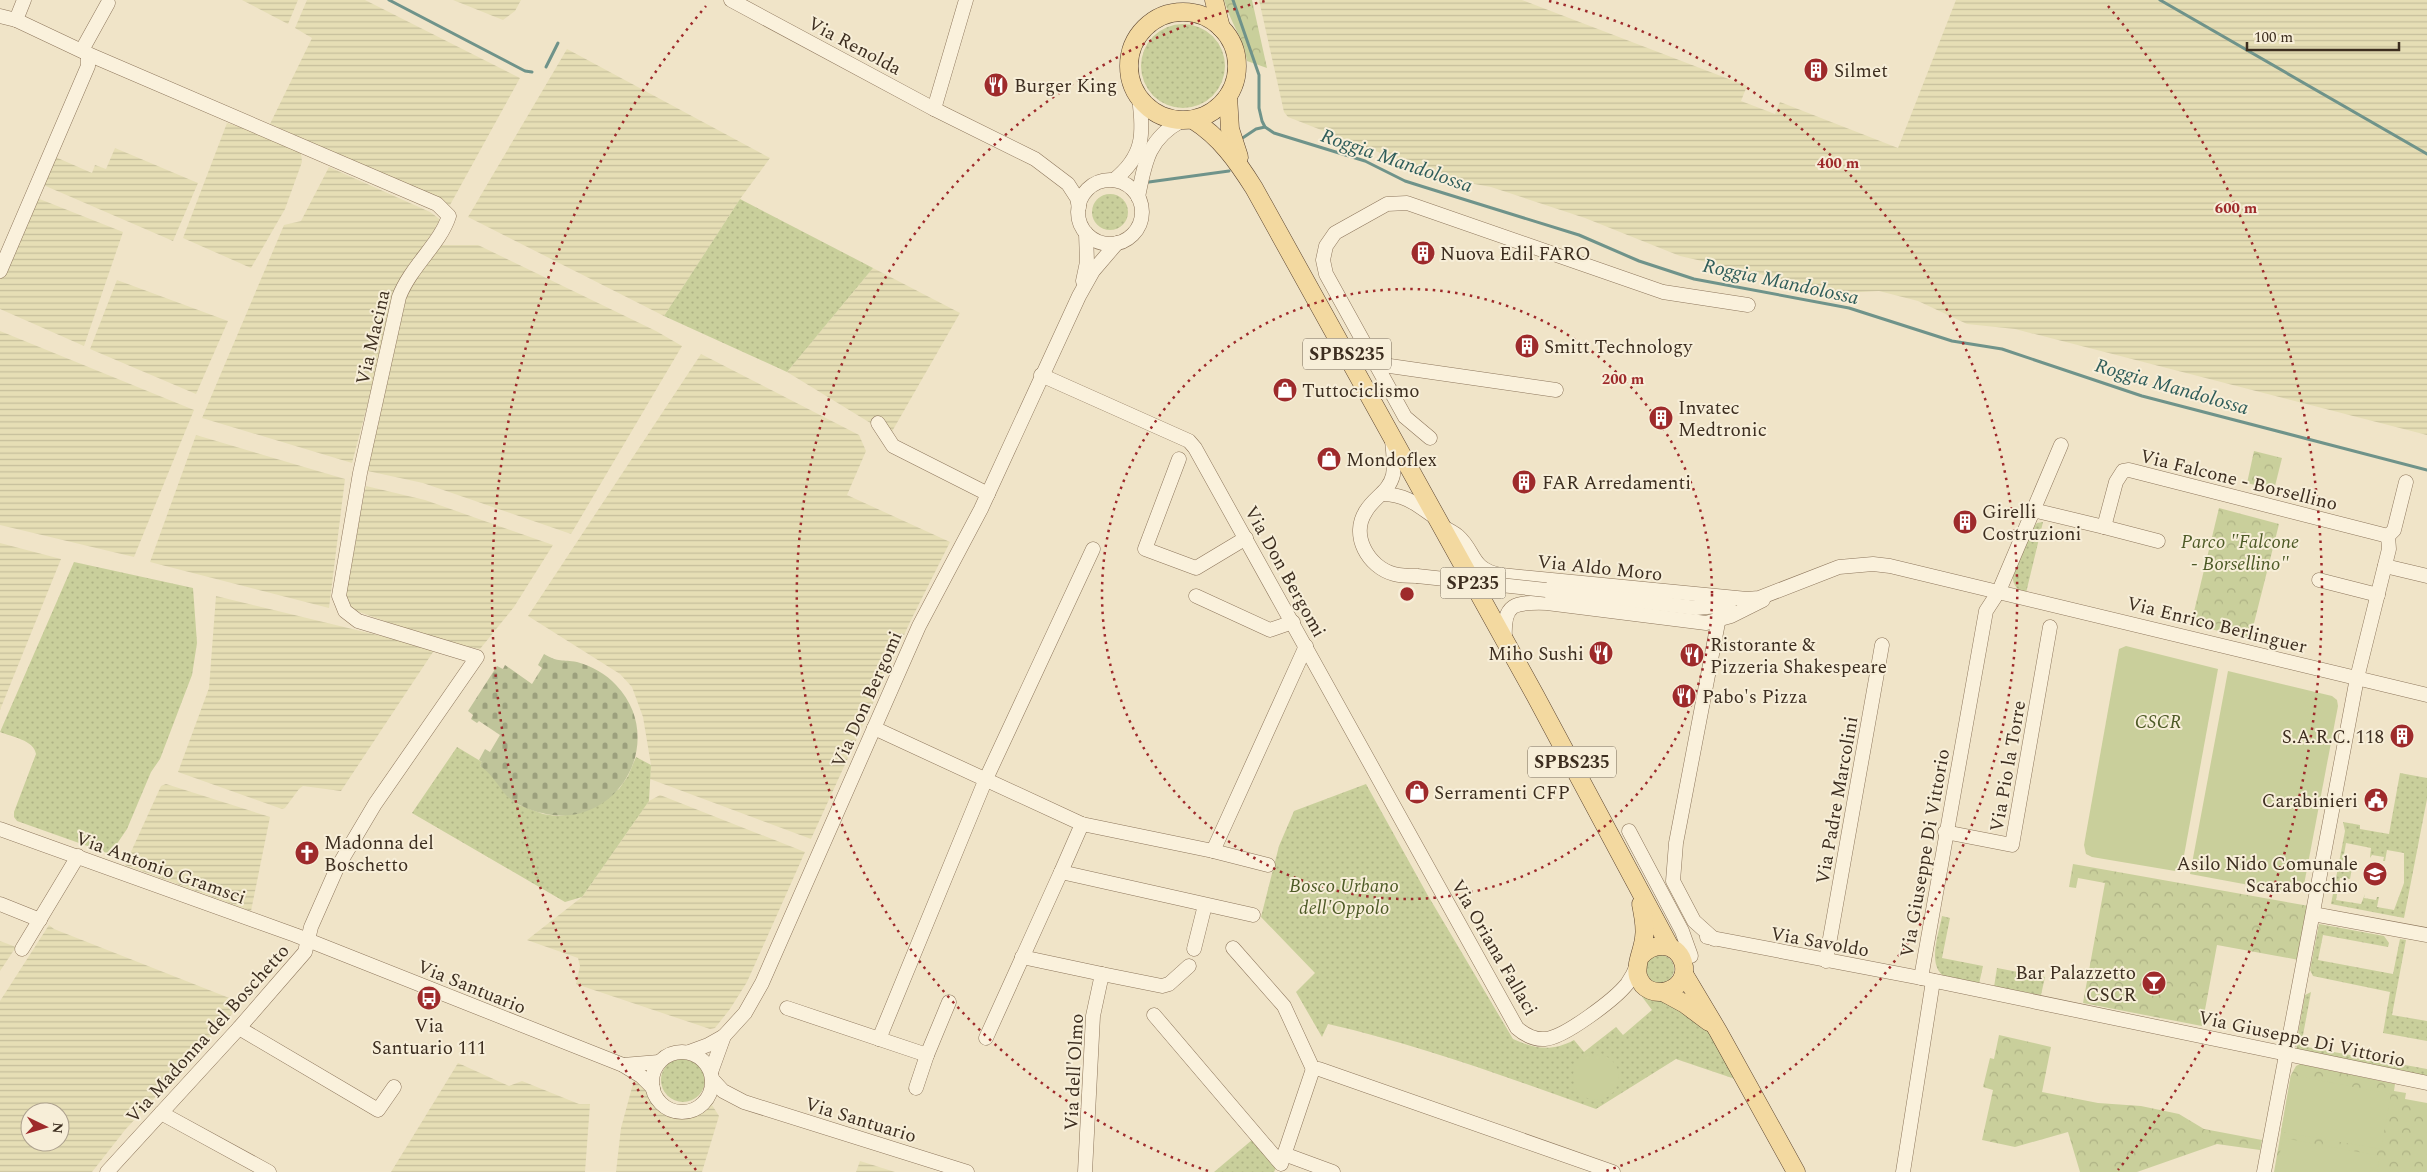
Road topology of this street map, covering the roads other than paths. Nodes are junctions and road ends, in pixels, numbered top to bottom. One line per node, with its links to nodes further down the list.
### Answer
1 (24, 0): 9 (street)
2 (731, 0): 14 (street, Via Renolda)
3 (966, 0): 14 (street)
4 (1182, 0): 7 (main road)
5 (1214, 0): 10 (main road)
6 (108, 2): 11 (street)
7 (1166, 15): 10 (main road); 13 (main road)
8 (0, 16): 9 (street, Via Macina)
9 (16, 20): 11 (street, Via Macina)
10 (1221, 28): 12 (main road)
11 (85, 52): 24 (street); 62 (street, Via Macina)
12 (1228, 96): 15 (main road); 16 (main road)
13 (1139, 98): 15 (main road); 17 (street)
14 (934, 109): 18 (street, Via Renolda)
15 (1187, 120): 16 (main road); 20 (street)
16 (1244, 172): 32 (main road, SPBS235)
17 (1114, 180): 19 (street); 20 (street)
18 (1068, 184): 19 (street); 21 (street, Via Renolda)
19 (1093, 185): 21 (street)
20 (1138, 197): 23 (street, Via Don Bergomi)
21 (1079, 207): 22 (street, Via Don Bergomi)
22 (1086, 233): 23 (street); 25 (street, Via Don Bergomi)
23 (1117, 243): 25 (street, Via Don Bergomi)
24 (0, 271)
25 (1078, 296): 28 (street, Via Don Bergomi)
26 (1748, 305): 27 (street)
27 (1376, 364): 29 (street); 30 (street)
28 (1041, 375): 37 (street, Via Don Bergomi); 43 (street, Via Don Bergomi)
29 (1556, 390)
30 (1405, 417): 32 (street); 33 (street)
31 (878, 423): 37 (street)
32 (1389, 431): 38 (street); 40 (main road, SPBS235)
33 (1430, 438)
34 (2061, 445): 39 (street, Via Giuseppe Di Vittorio)
35 (1180, 459): 43 (street)
36 (2406, 482): 42 (street)
37 (988, 494): 65 (street, Via Don Bergomi)
38 (1384, 494): 40 (street, Via Aldo Moro); 54 (street, bridge)
39 (2033, 510): 41 (street); 49 (street, Via Giuseppe Di Vittorio)
40 (1439, 522): 53 (street, Via Aldo Moro); 59 (main road, SP235)
41 (2104, 527): 42 (street, Via Falcone - Borsellino); 44 (street)
42 (2388, 536): 46 (street)
43 (1246, 538): 57 (street, Via Don Bergomi)
44 (2158, 541)
45 (1093, 549): 66 (street)
46 (2385, 566): 47 (street); 51 (street)
47 (2427, 576)
48 (2319, 580): 51 (street)
49 (1999, 591): 50 (street, Via Aldo Moro); 63 (street, Via Enrico Berlinguer); 70 (street, Via Giuseppe Di Vittorio)
50 (1771, 595): 55 (street, Via Aldo Moro); 56 (street, Via Aldo Moro)
51 (2378, 595): 63 (street)
52 (1196, 596): 57 (street)
53 (1700, 596): 54 (street); 55 (street, Via Aldo Moro)
54 (1626, 598): 55 (street)
55 (1719, 602): 56 (street)
56 (1717, 621): 59 (street, Via Aldo Moro); 83 (street)
57 (1293, 622): 61 (street, Via Don Bergomi)
58 (2050, 627): 70 (street, Via Pio la Torre)
59 (1504, 639): 76 (main road, SPBS235)
60 (1882, 645): 92 (street, Via Padre Marcolini)
61 (1306, 646): 71 (street); 73 (street, Via Don Bergomi)
62 (478, 657): 84 (street, Via Madonna del Boschetto)
63 (2357, 678): 64 (street, Via Enrico Berlinguer); 79 (street)
64 (2427, 695)
65 (874, 728): 66 (street); 103 (street, Via Don Bergomi)
66 (985, 781): 67 (street); 106 (street)
67 (1082, 824): 71 (street); 75 (street)
68 (0, 829): 72 (street, Via Antonio Gramsci)
69 (1629, 831): 89 (street)
70 (1945, 832): 96 (street, Via Giuseppe Di Vittorio)
71 (1213, 851): 74 (street)
72 (78, 856): 81 (street); 84 (street, Via Antonio Gramsci)
73 (1425, 862): 98 (street, Via Oriana Fallaci)
74 (1268, 865)
75 (1061, 872): 78 (street); 90 (street)
76 (1637, 886): 85 (main road, SPBS235); 91 (main road, SPBS235)
77 (0, 904): 81 (street)
78 (1205, 905): 80 (street); 88 (street)
79 (2313, 914): 82 (street); 109 (street)
80 (1253, 915)
81 (40, 920): 87 (street)
82 (2427, 936)
83 (1709, 938): 89 (street); 92 (street, Via Savoldo)
84 (308, 941): 102 (street, Via Madonna del Boschetto); 111 (street, Via Santuario)
85 (1670, 947): 91 (main road); 95 (main road)
86 (1233, 948): 112 (street)
87 (22, 949)
88 (1194, 949)
89 (1691, 956): 104 (street)
90 (1022, 957): 94 (street); 105 (street)
91 (1639, 959): 97 (main road); 98 (street, Via Oriana Fallaci)
92 (1826, 961): 96 (street, Via Savoldo)
93 (1189, 966): 94 (street)
94 (1102, 974): 125 (street, Via dell'Olmo)
95 (1684, 974): 97 (main road); 104 (main road)
96 (1927, 980): 109 (street, Via Giuseppe Di Vittorio); 129 (street)
97 (1659, 992): 98 (street, Via Oriana Fallaci); 104 (main road)
98 (1618, 994)
99 (950, 1002): 108 (street)
100 (787, 1008): 106 (street)
101 (1154, 1015): 121 (street)
102 (239, 1028): 115 (street); 120 (street, Via Madonna del Boschetto)
103 (724, 1036): 107 (street, Via Don Bergomi); 113 (street, Via Don Bergomi)
104 (1722, 1037): 128 (main road)
105 (986, 1038)
106 (879, 1039): 108 (street)
107 (689, 1052): 110 (street); 113 (street)
108 (927, 1055): 117 (street)
109 (2287, 1055): 114 (street, Via Giuseppe Di Vittorio); 130 (street)
110 (659, 1062): 111 (street, Via Santuario); 116 (street)
111 (623, 1065): 116 (street, Via Santuario)
112 (1313, 1069): 121 (street); 127 (street)
113 (712, 1075): 118 (street, Via Santuario); 119 (street)
114 (2427, 1083)
115 (394, 1088)
116 (653, 1088): 119 (street)
117 (916, 1088)
118 (744, 1102): 119 (street, Via Santuario); 124 (street, Via Santuario)
119 (701, 1105)
120 (161, 1113): 122 (street, Via Madonna del Boschetto); 123 (street)
121 (1281, 1163): 126 (street)
122 (106, 1172)
123 (269, 1172)
124 (967, 1172)
125 (1085, 1172)
126 (1333, 1172)
127 (1613, 1172)
128 (1796, 1172)
129 (1903, 1172)
130 (2264, 1172)

